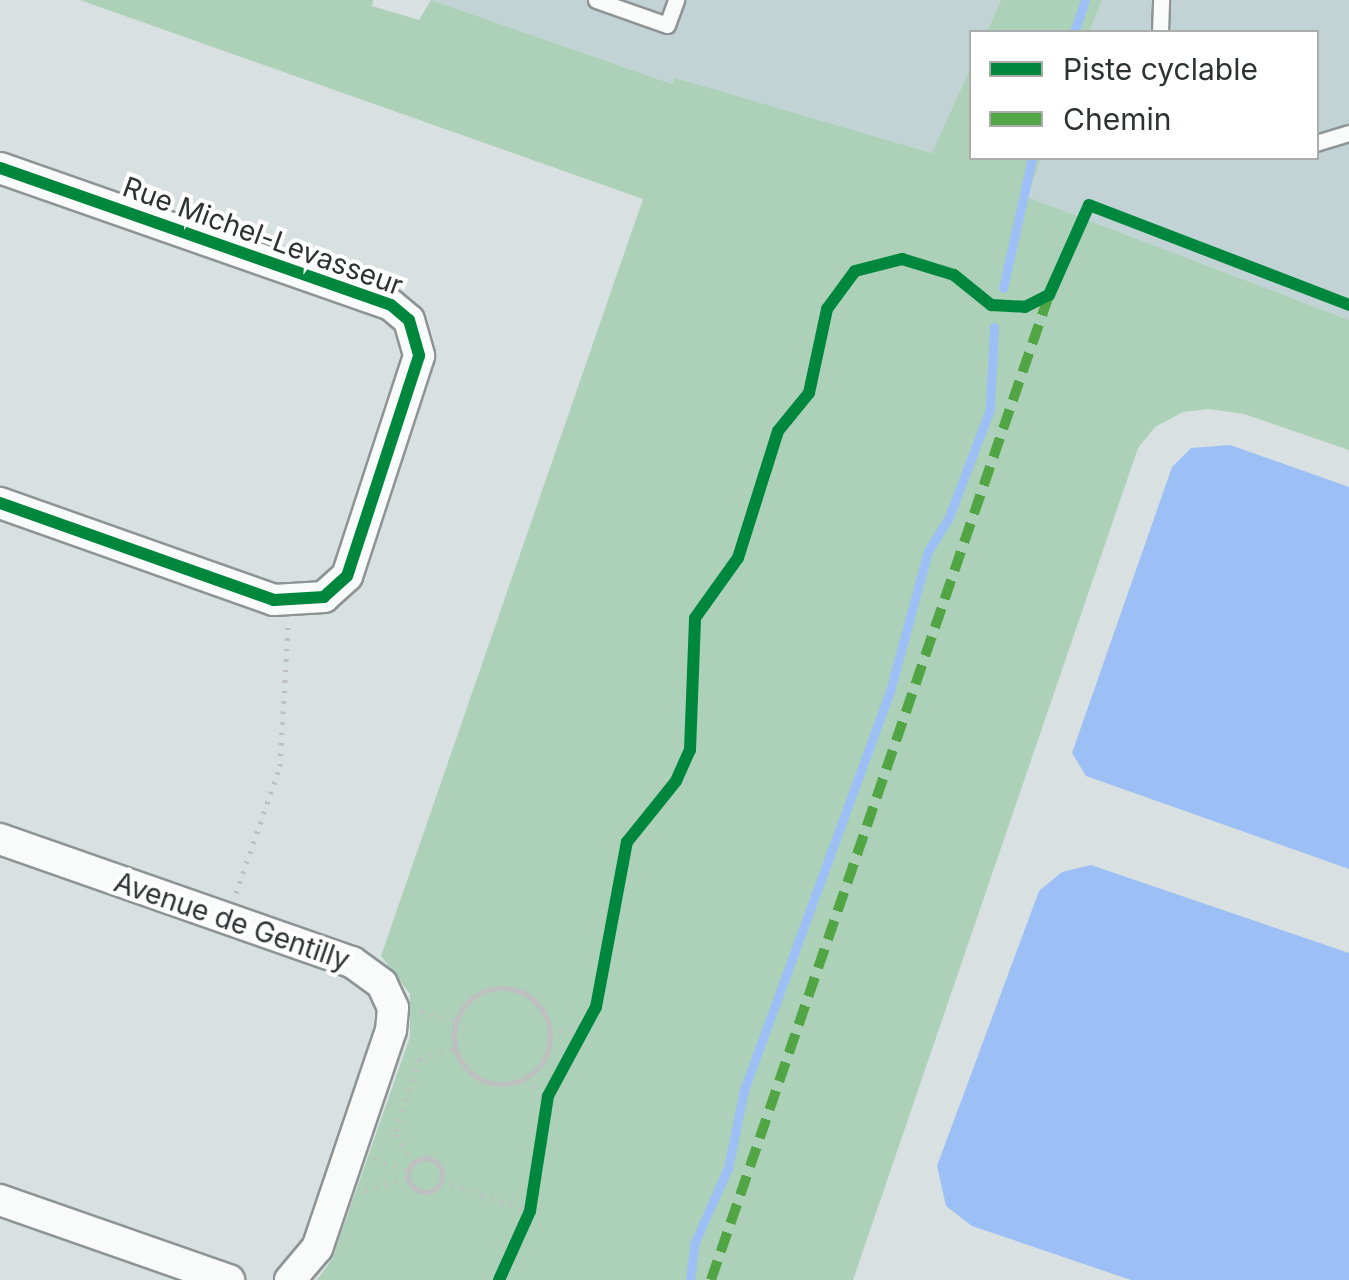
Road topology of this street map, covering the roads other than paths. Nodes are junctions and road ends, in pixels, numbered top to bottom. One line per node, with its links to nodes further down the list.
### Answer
1 (596, 0): 2 (lane)
2 (676, 0)
3 (1161, 0): 4 (lane)
4 (1160, 30)
5 (1349, 133): 6 (lane)
6 (1319, 141)
7 (0, 168): 8 (street, Rue Michel-Levasseur)
8 (0, 503)
9 (0, 840): 12 (street, Avenue de Gentilly)
10 (0, 1200): 11 (street)
11 (229, 1280)
12 (290, 1280)

